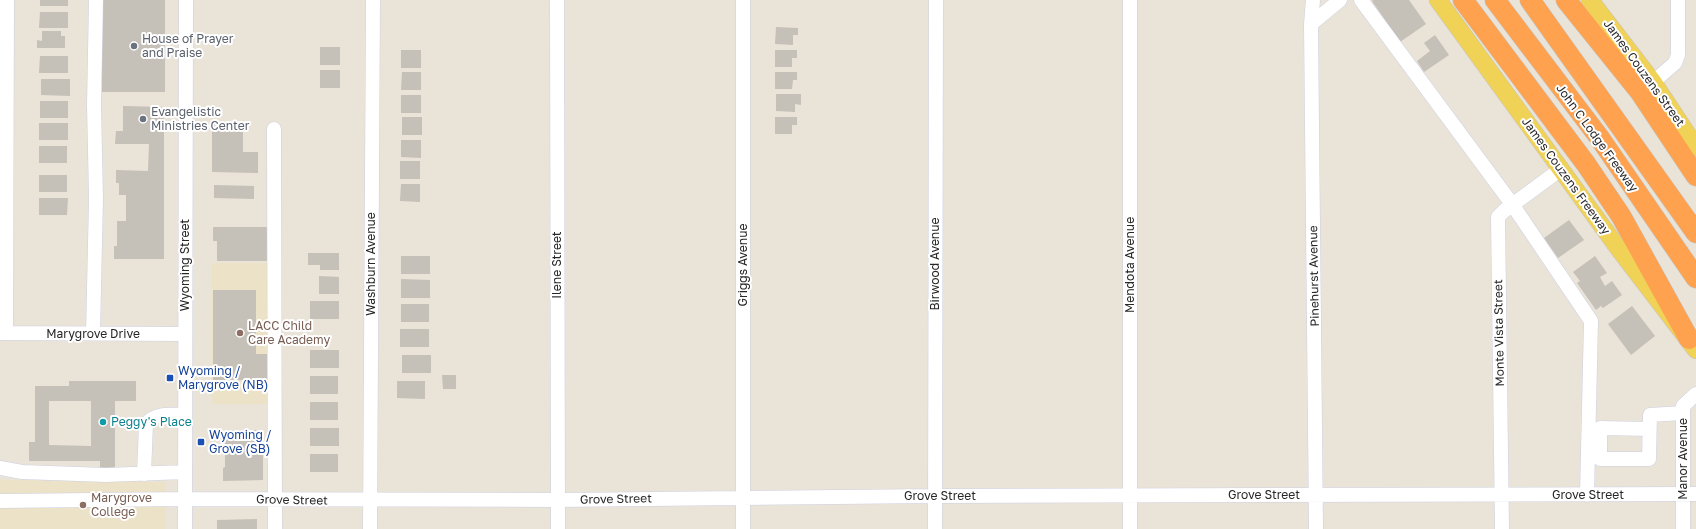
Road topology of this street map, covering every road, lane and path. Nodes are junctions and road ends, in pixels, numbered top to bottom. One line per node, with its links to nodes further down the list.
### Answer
1 (7, 0): 26 (street)
2 (96, 0): 30 (street)
3 (186, 0): 31 (street, Wyoming Street)
4 (373, 0): 51 (street, Washburn Avenue)
5 (557, 0): 49 (street, Ilene Street)
6 (743, 0): 46 (street, Griggs Avenue)
7 (936, 0): 44 (street, Birwood Avenue)
8 (1130, 0): 45 (street, Mendota Avenue)
9 (1313, 0): 19 (street, Pinehurst Avenue)
10 (1340, 0): 19 (street)
11 (1361, 0): 25 (street)
12 (1438, 0): 23 (main road, James Couzens Freeway)
13 (1463, 0): 32 (highway)
14 (1495, 0): 28 (highway, John C Lodge Freeway)
15 (1530, 0): 27 (highway, John C Lodge Freeway)
16 (1566, 0): 24 (highway)
17 (1590, 0): 20 (main road, James Couzens Street)
18 (1678, 0): 20 (street)
19 (1311, 24): 40 (street, Pinehurst Avenue)
20 (1653, 82): 22 (main road, James Couzens Street)
21 (274, 129): 48 (street)
22 (1696, 147)
23 (1561, 169): 25 (street, Monte Vista Street); 32 (main road, James Couzens Freeway)
24 (1696, 176)
25 (1512, 204): 41 (street, Monte Vista Street); 42 (street)
26 (3, 230): 29 (street)
27 (1696, 233)
28 (1696, 278)
29 (3, 333): 30 (street, Marygrove Drive)
30 (93, 333): 31 (street, Marygrove Drive)
31 (185, 334): 35 (street, Wyoming Street)
32 (1692, 345)
33 (1696, 394): 34 (street, Manor Avenue)
34 (1683, 414): 36 (street); 43 (street, Manor Avenue)
35 (185, 415): 38 (street, Wyoming Street); 39 (street)
36 (1649, 428)
37 (0, 468): 39 (street)
38 (185, 472): 39 (street); 47 (street, Wyoming Street)
39 (144, 474)
40 (1316, 495): 41 (street, Grove Street); 45 (street, Grove Street); 59 (street, Pinehurst Avenue)
41 (1502, 495): 42 (street, Grove Street); 60 (street, Monte Vista Street)
42 (1587, 495): 43 (street, Grove Street)
43 (1690, 495): 61 (street, Manor Avenue)
44 (935, 496): 45 (street, Grove Street); 46 (street, Grove Street); 57 (street, Birwood Avenue)
45 (1130, 496): 58 (street, Mendota Avenue)
46 (742, 497): 49 (street, Grove Street); 56 (street, Griggs Avenue)
47 (185, 499): 48 (street, Grove Street); 50 (street, Grove Street); 52 (street, Wyoming Street)
48 (275, 500): 51 (street, Grove Street); 53 (street)
49 (558, 500): 51 (street, Grove Street); 55 (street, Ilene Street)
50 (0, 501)
51 (370, 501): 54 (street, Washburn Avenue)
52 (185, 529)
53 (275, 529)
54 (370, 529)
55 (558, 529)
56 (742, 529)
57 (935, 529)
58 (1130, 529)
59 (1316, 529)
60 (1502, 529)
61 (1683, 529)

